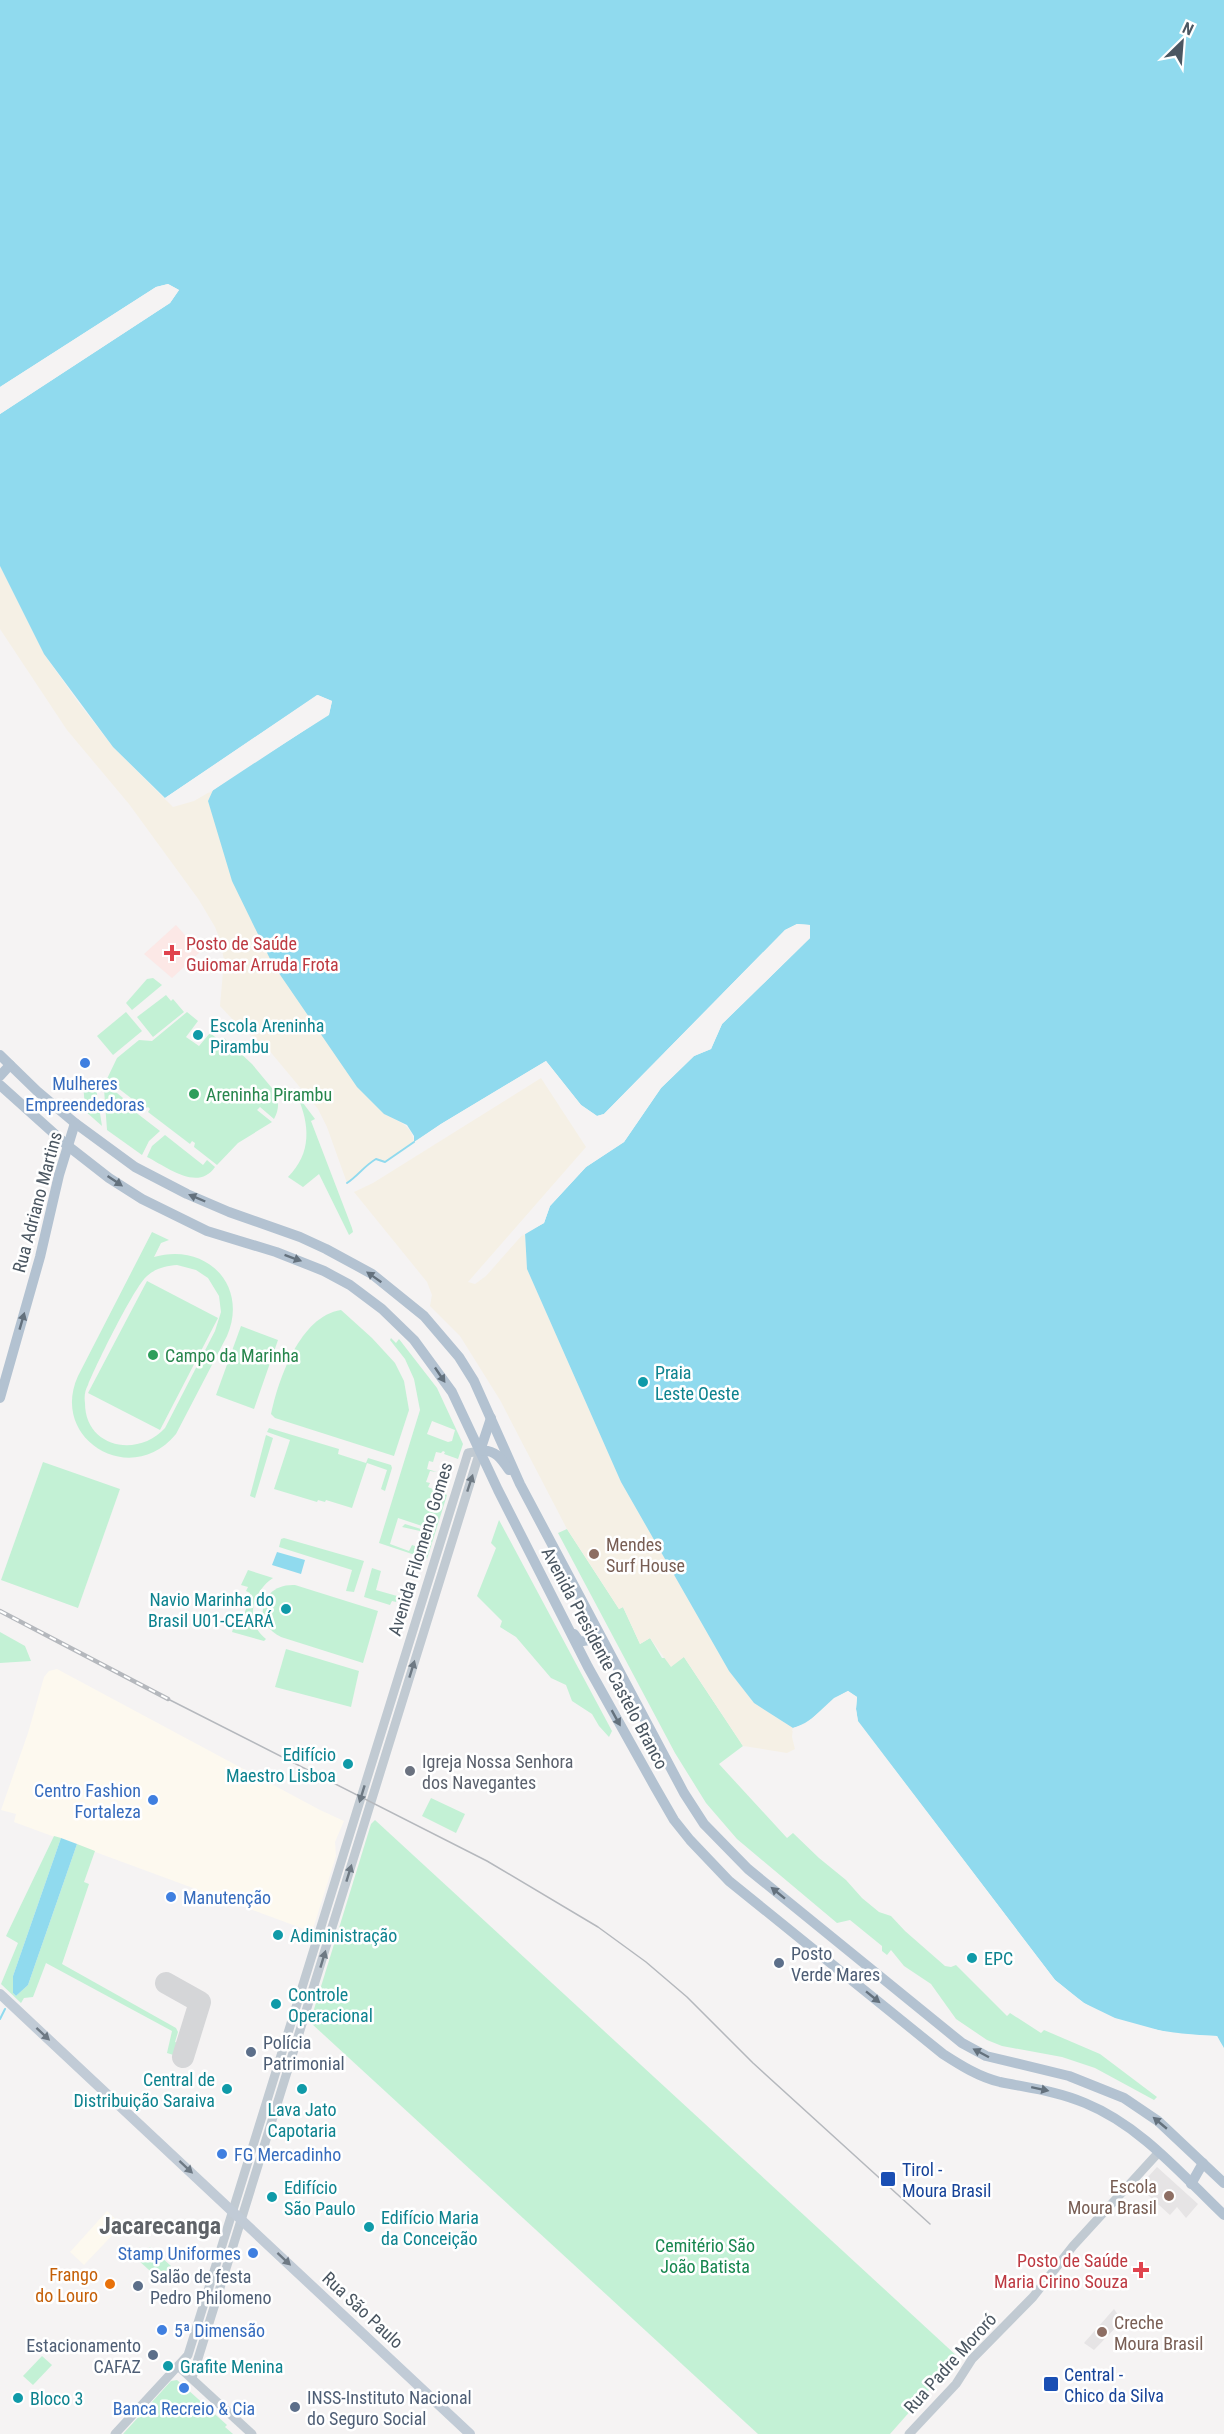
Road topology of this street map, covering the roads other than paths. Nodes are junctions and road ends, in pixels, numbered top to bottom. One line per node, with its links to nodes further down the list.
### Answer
1 (0, 1055): 2 (main road, Avenida Presidente Castelo Branco)
2 (10, 1065): 3 (main road); 5 (main road, Avenida Presidente Castelo Branco)
3 (0, 1076)
4 (0, 1085): 6 (main road, Avenida Presidente Castelo Branco)
5 (75, 1123): 6 (main road, Rua Adriano Martins); 7 (main road, Avenida Presidente Castelo Branco, one-way to 5)
6 (68, 1146): 8 (main road, Avenida Presidente Castelo Branco, one-way to 8); 9 (main road, Rua Adriano Martins, one-way to 6)
7 (420, 1313): 8 (main road); 12 (main road, Avenida Presidente Castelo Branco)
8 (404, 1329): 13 (main road, Avenida Presidente Castelo Branco, one-way to 13)
9 (11, 1358): 10 (main road); 11 (main road, Rua Adriano Martins)
10 (0, 1366)
11 (0, 1398)
12 (491, 1418): 13 (main road); 14 (main road, Avenida Presidente Castelo Branco)
13 (480, 1451): 14 (main road); 15 (main road, Avenida Presidente Castelo Branco); 24 (street, Avenida Filomeno Gomes)
14 (520, 1484): 16 (main road, Avenida Presidente Castelo Branco)
15 (562, 1613): 16 (main road); 18 (main road, Avenida Presidente Castelo Branco, one-way to 18)
16 (596, 1630): 17 (main road, Avenida Presidente Castelo Branco, one-way to 16)
17 (798, 1909): 18 (main road); 21 (main road, Avenida Presidente Castelo Branco, one-way to 17)
18 (785, 1925): 20 (main road, Avenida Presidente Castelo Branco, one-way to 20)
19 (0, 1994): 24 (main road, Rua São Paulo, one-way to 24)
20 (1159, 2152): 23 (main road, Avenida Presidente Castelo Branco); 31 (street, Rua Padre Mororó)
21 (1203, 2163): 22 (main road, Avenida Presidente Castelo Branco); 23 (main road)
22 (1224, 2183)
23 (1191, 2184): 25 (main road, Avenida Presidente Castelo Branco)
24 (237, 2215): 26 (street, Avenida Filomeno Gomes); 27 (street, Avenida Filomeno Gomes); 30 (main road, Rua São Paulo, one-way to 30)
25 (1224, 2215)
26 (179, 2367): 27 (street); 28 (street, Avenida Filomeno Gomes)
27 (192, 2378): 29 (street)
28 (116, 2434)
29 (252, 2434)
30 (470, 2434)
31 (909, 2434)

